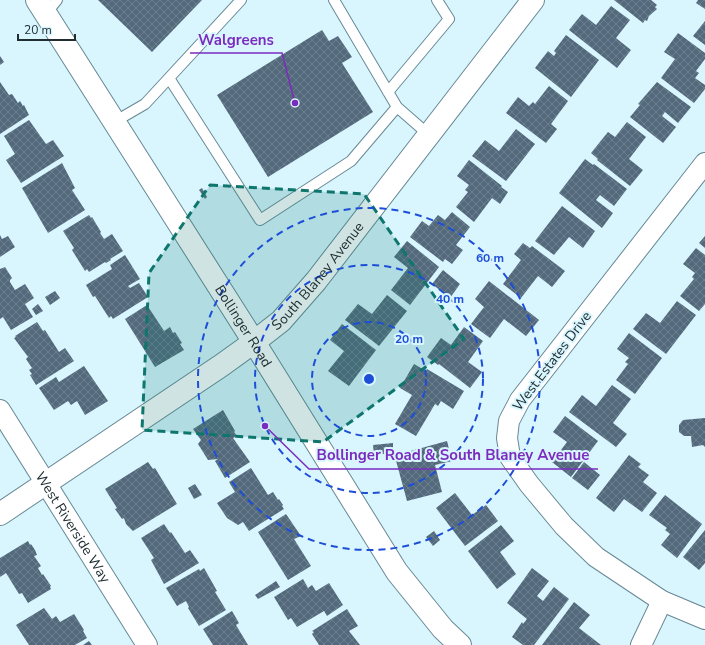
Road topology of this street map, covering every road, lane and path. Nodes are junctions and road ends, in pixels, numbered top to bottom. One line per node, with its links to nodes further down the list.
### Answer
1 (241, 0): 6 (lane)
2 (334, 0): 7 (lane)
3 (437, 0): 7 (lane)
4 (533, 0): 10 (main road, South Blaney Avenue)
5 (46, 5): 9 (main road, Bollinger Road)
6 (169, 78): 8 (lane); 9 (lane)
7 (388, 92): 8 (lane)
8 (397, 107): 10 (lane)
9 (114, 122): 12 (main road, Bollinger Road)
10 (429, 135): 12 (main road, South Blaney Avenue)
11 (705, 163): 16 (street, West Estates Drive)
12 (254, 342): 14 (main road, South Blaney Avenue); 19 (main road, Bollinger Road)
13 (0, 410): 14 (street, West Riverside Way)
14 (46, 482): 15 (main road, South Blaney Avenue); 18 (street, West Riverside Way)
15 (0, 514)
16 (662, 601): 17 (street, West Estates Drive); 20 (street)
17 (705, 618)
18 (147, 645)
19 (460, 645)
20 (641, 645)

